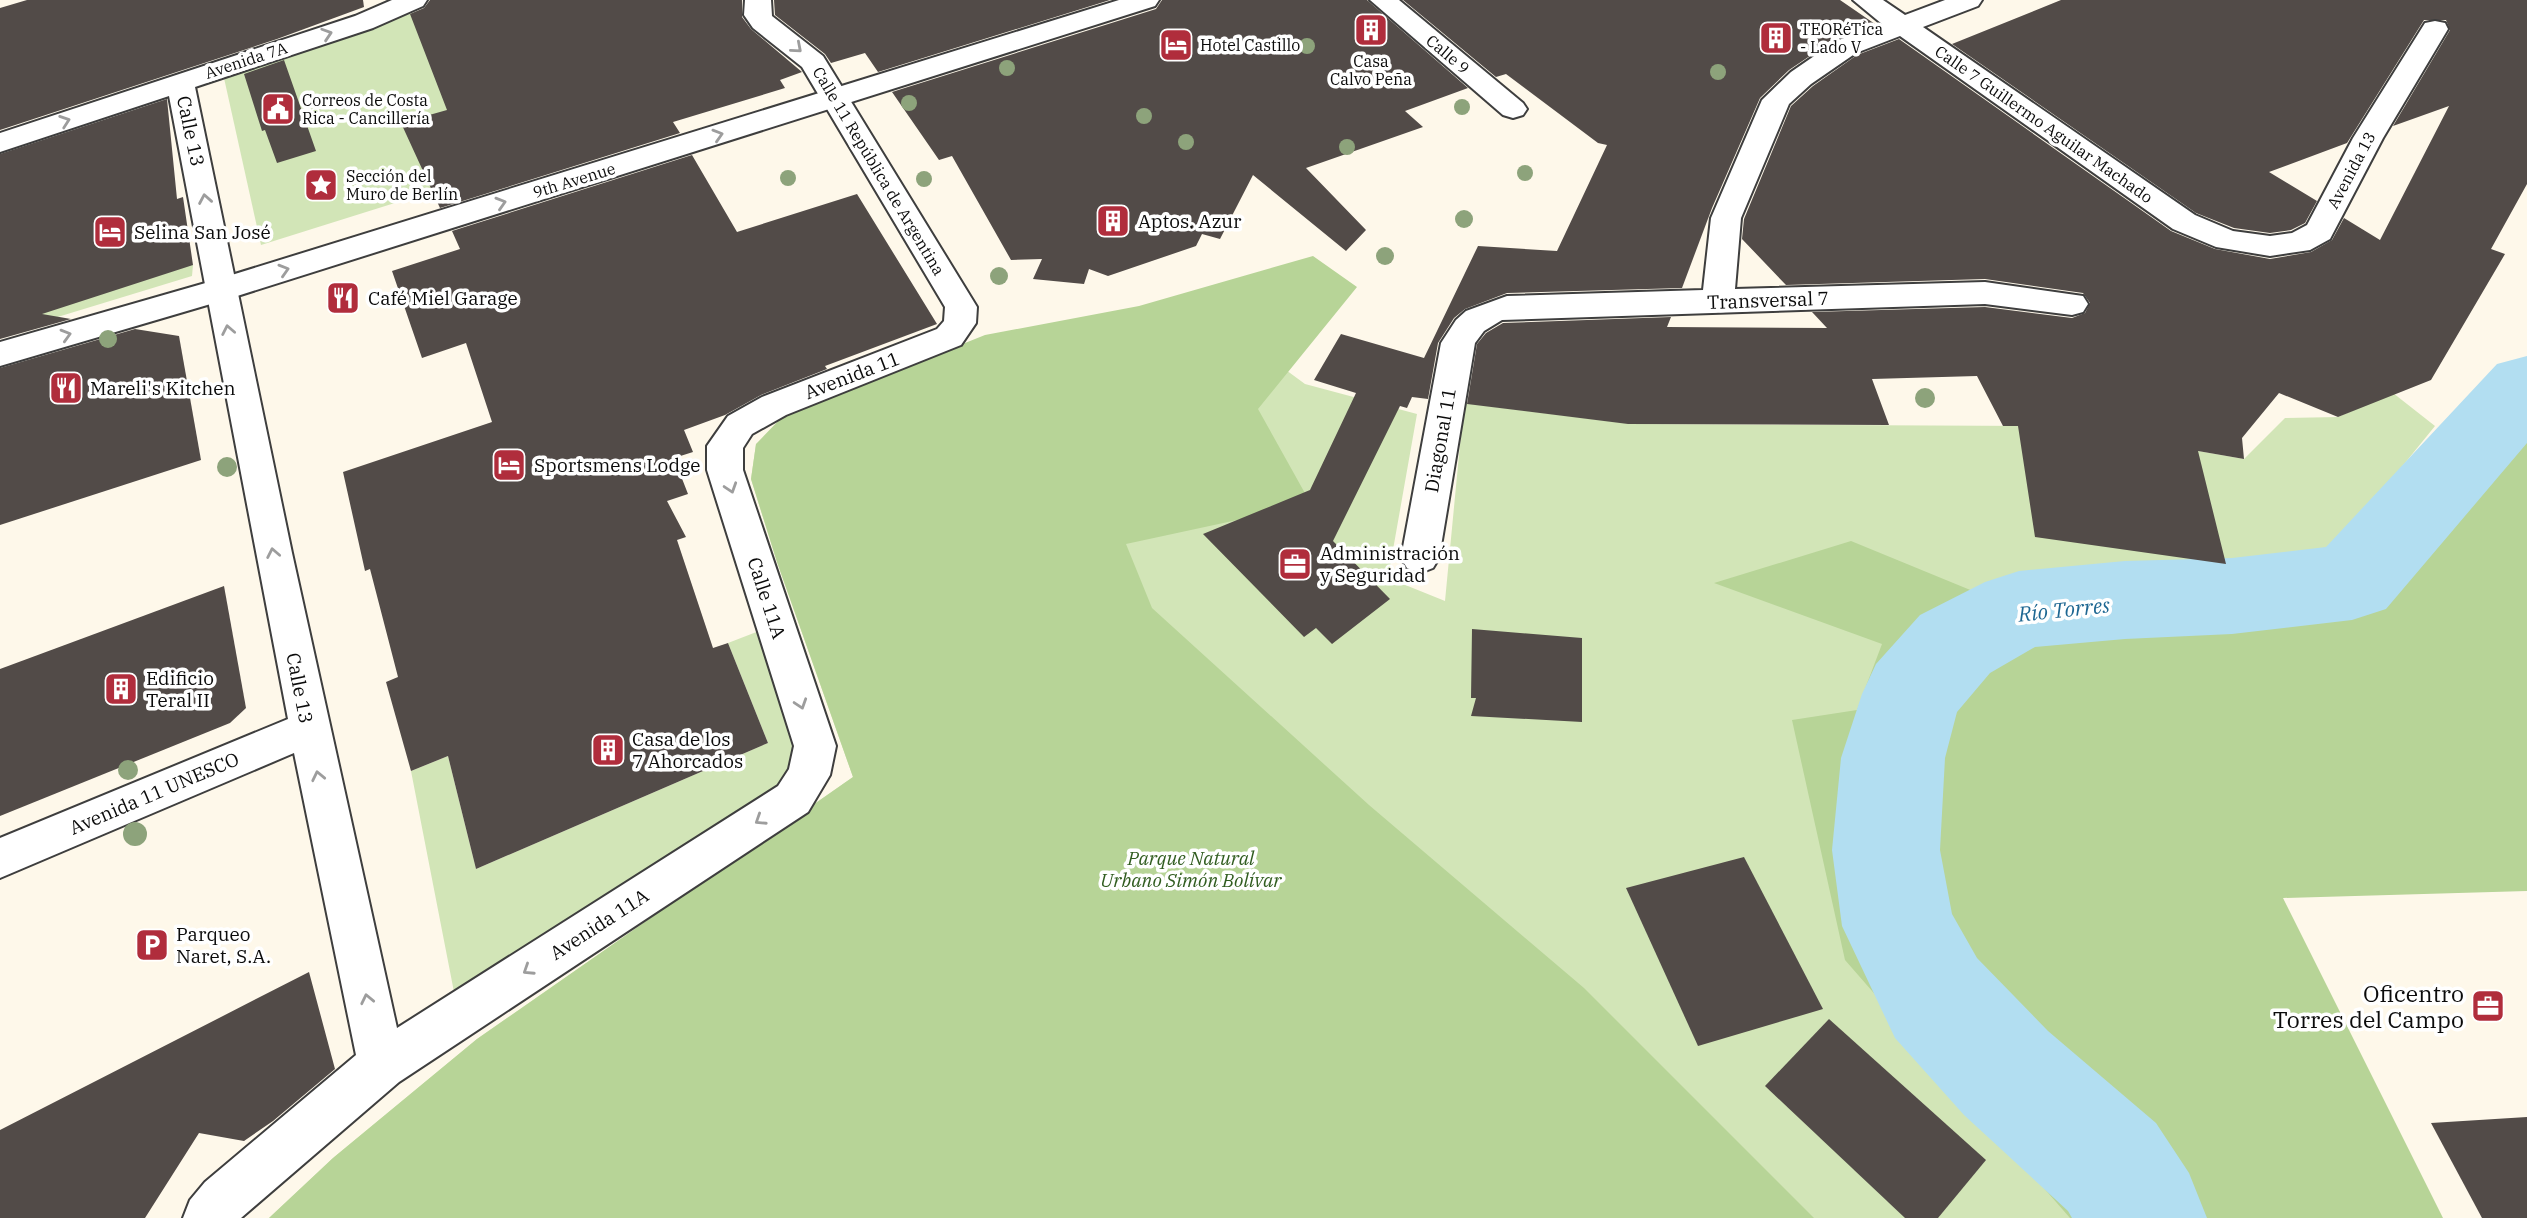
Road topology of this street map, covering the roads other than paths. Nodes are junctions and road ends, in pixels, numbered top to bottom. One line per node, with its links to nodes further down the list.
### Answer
1 (758, 0): 10 (street, Calle 11 República de Argentina, one-way to 10)
2 (1146, 0): 10 (street, 9th Avenue)
3 (1383, 0): 11 (street, Calle 9)
4 (1866, 0): 7 (street, Calle 7 Guillermo Aguilar Machado)
5 (1969, 0): 7 (street)
6 (412, 1): 9 (street, Avenida 7A, one-way to 6)
7 (1902, 24): 13 (street, Calle 7 Guillermo Aguilar Machado); 15 (street)
8 (2435, 29): 13 (street, Avenida 13)
9 (180, 82): 12 (street, Avenida 7A, one-way to 9); 14 (street, Calle 13, one-way to 9)
10 (836, 99): 14 (street, 9th Avenue, one-way to 10); 17 (street, Calle 11 República de Argentina)
11 (1513, 109)
12 (0, 144)
13 (2227, 240)
14 (220, 290): 19 (street, 9th Avenue, one-way to 14); 22 (street, Calle 13, one-way to 14)
15 (1718, 302): 16 (street, Transversal 7); 18 (street, Transversal 7)
16 (2072, 304)
17 (960, 323): 20 (street, Avenida 11)
18 (1468, 324): 21 (street, Diagonal 11)
19 (0, 354)
20 (740, 425): 23 (street, Calle 11A, one-way to 23)
21 (1420, 558)
22 (308, 729): 24 (street, Avenida 11 UNESCO); 25 (street, Calle 13, one-way to 22)
23 (809, 775): 25 (street, Avenida 11A, one-way to 25)
24 (0, 858)
25 (382, 1065): 26 (street)
26 (208, 1218)

